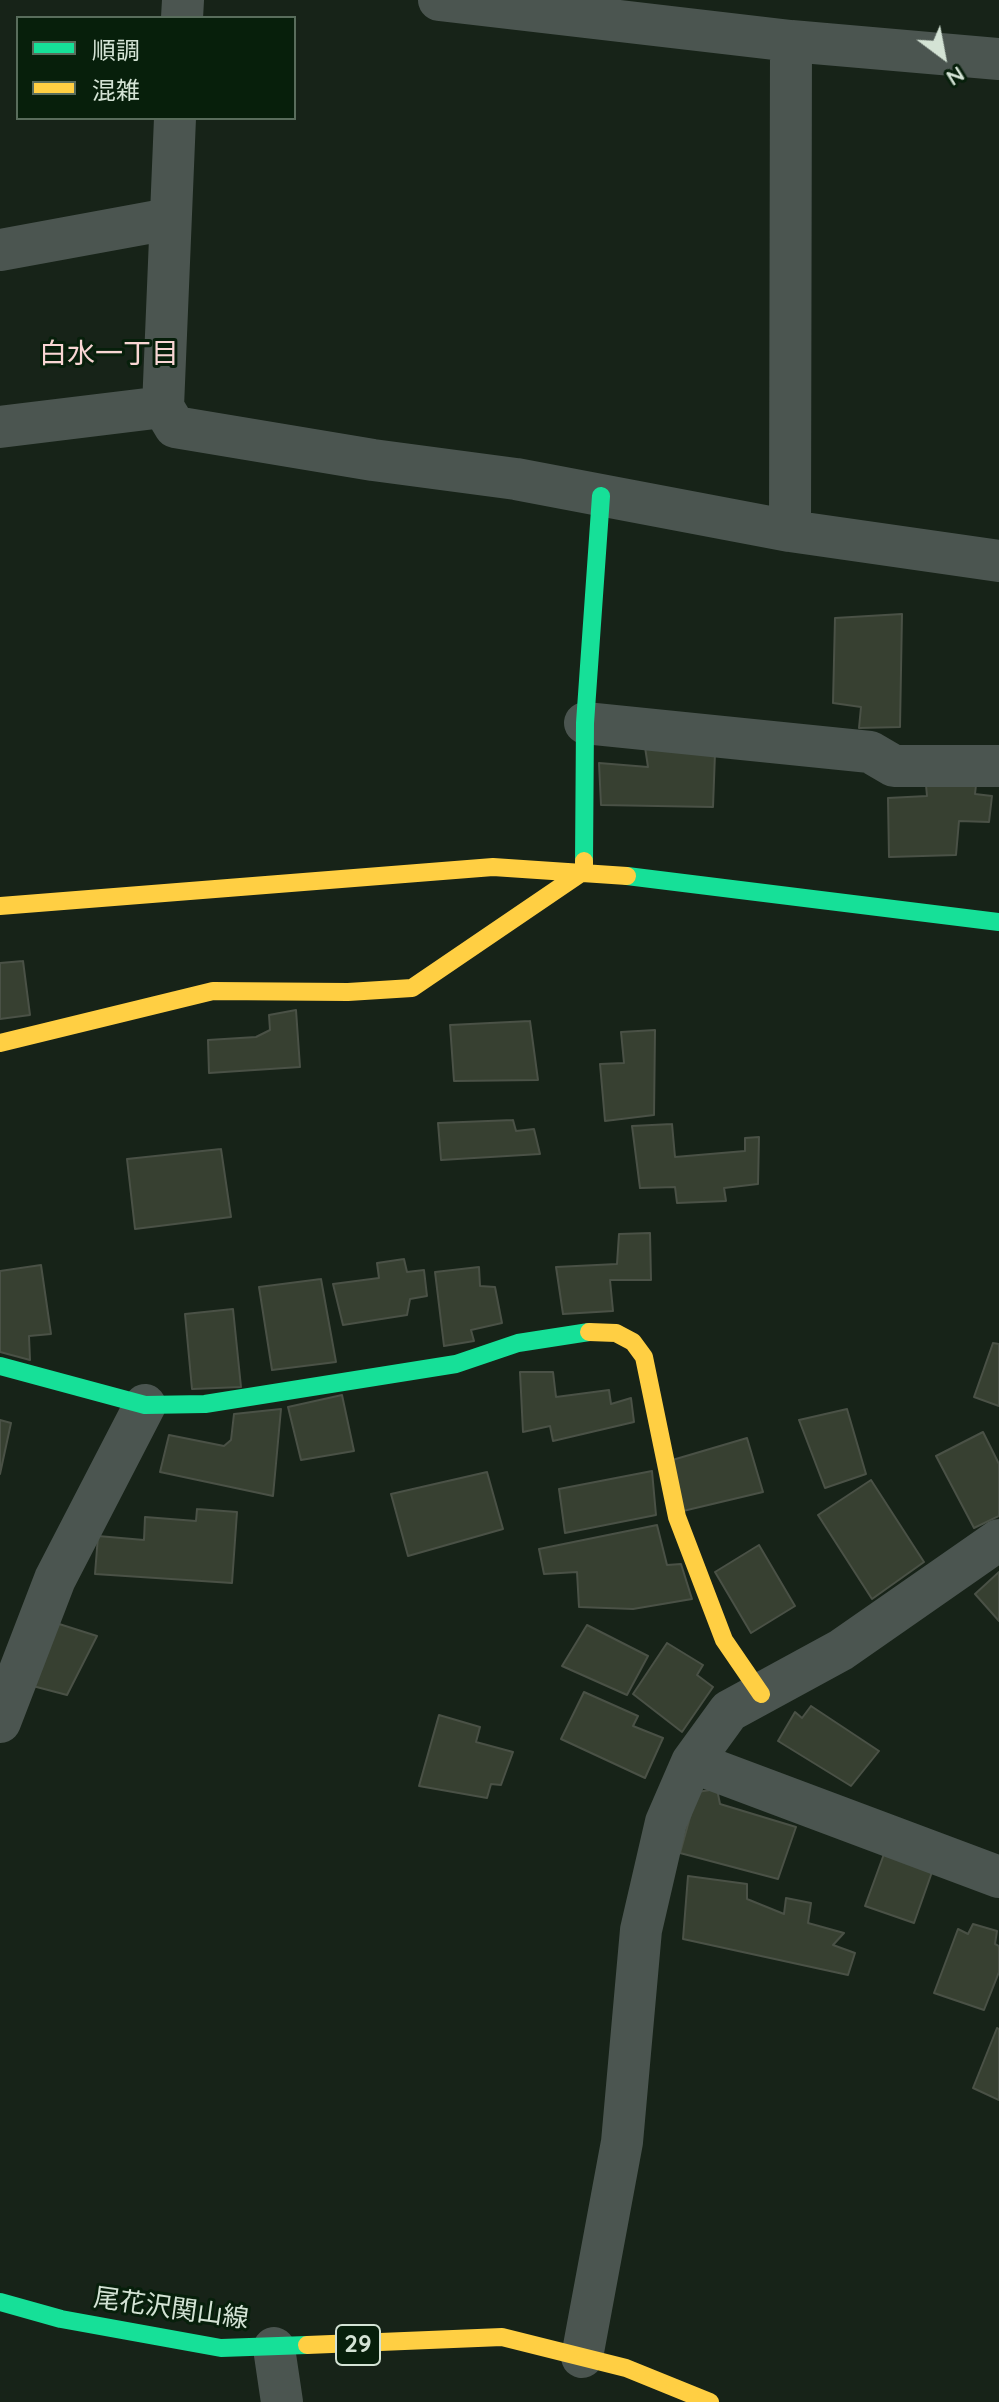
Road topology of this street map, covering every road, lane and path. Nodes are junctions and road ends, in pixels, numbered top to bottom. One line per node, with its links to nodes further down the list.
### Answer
1 (439, 0): 2 (street)
2 (791, 41): 3 (street); 10 (street)
3 (999, 59)
4 (175, 120): 5 (street)
5 (169, 219): 6 (street); 7 (street)
6 (0, 250)
7 (163, 407): 8 (street); 9 (street)
8 (0, 427)
9 (601, 496): 10 (street); 12 (street)
10 (790, 531): 11 (street)
11 (999, 561)
12 (585, 723): 13 (street); 14 (street)
13 (999, 766)
14 (584, 871): 15 (street); 16 (street); 17 (street)
15 (0, 906)
16 (999, 922)
17 (0, 1043)
18 (0, 1366): 19 (street)
19 (145, 1405): 21 (street); 22 (street)
20 (999, 1540): 21 (street)
21 (761, 1694): 23 (street)
22 (0, 1722)
23 (692, 1762): 24 (street); 27 (street)
24 (999, 1877)
25 (0, 2302): 26 (street, 尾花沢関山線 / 29)
26 (274, 2348): 27 (street, 尾花沢関山線 / 29); 28 (street)
27 (582, 2357): 29 (street, 尾花沢関山線 / 29)
28 (282, 2402)
29 (710, 2402)

